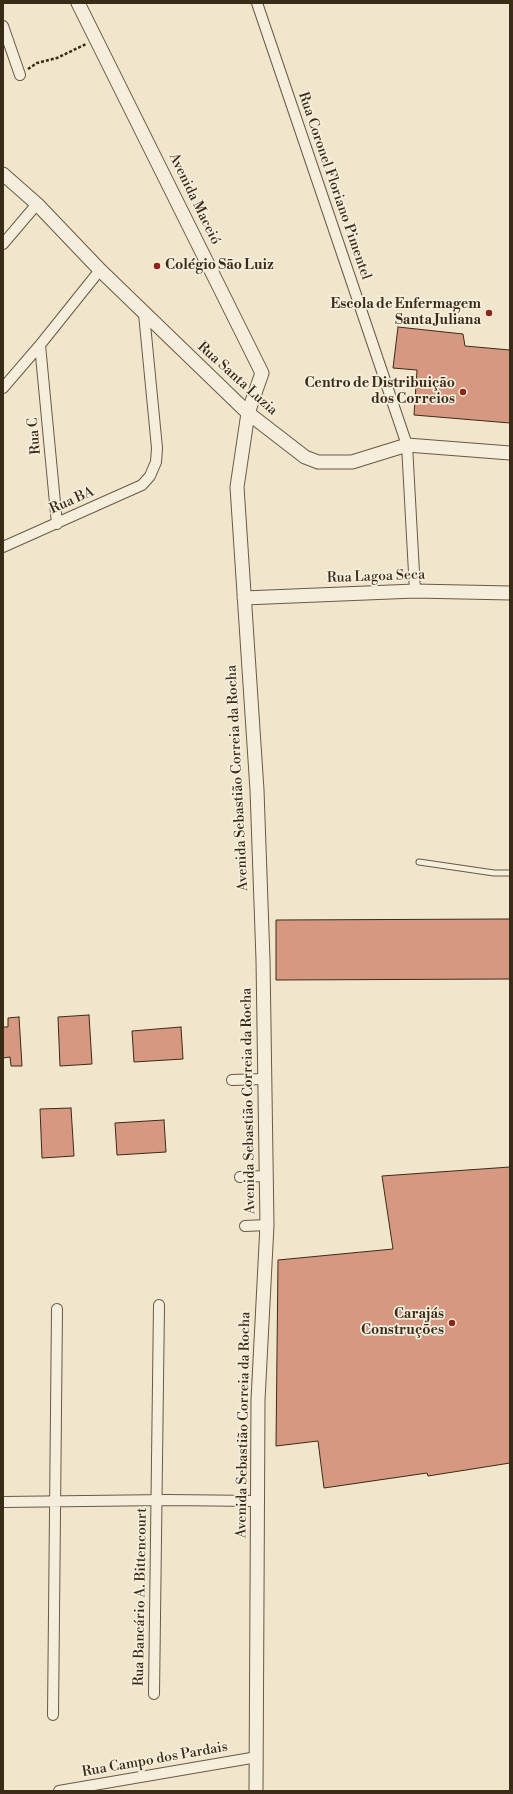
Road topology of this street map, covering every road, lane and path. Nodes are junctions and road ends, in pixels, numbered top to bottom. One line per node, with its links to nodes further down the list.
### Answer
1 (78, 3): 4 (street, Avenida Maceió)
2 (257, 3): 14 (street, Rua Coronel Floriano Pimentel)
3 (3, 26): 5 (street)
4 (97, 39): 5 (path); 13 (street, Avenida Maceió)
5 (20, 75)
6 (3, 174): 7 (street, Rua Santa Luzia)
7 (37, 204): 8 (street); 9 (street, Rua Santa Luzia)
8 (3, 244)
9 (100, 270): 10 (street, Rua Santa Luzia); 11 (street)
10 (144, 314): 13 (street, Rua Santa Luzia); 16 (street, Rua BA)
11 (40, 345): 12 (street); 16 (street, Rua C)
12 (3, 388)
13 (248, 413): 14 (street, Rua Santa Luzia); 20 (street, Avenida Sebastião Correia da Rocha)
14 (407, 445): 15 (street, Rua Santa Luzia); 18 (street, Rua Coronel Floriano Pimentel)
15 (510, 453)
16 (57, 524): 17 (street, Rua BA)
17 (3, 547)
18 (415, 591): 19 (street, Rua Lagoa Seca); 20 (street, Rua Lagoa Seca)
19 (510, 593)
20 (244, 598): 23 (street, Avenida Sebastião Correia da Rocha)
21 (419, 862): 22 (lane)
22 (510, 873)
23 (264, 1079): 24 (street); 25 (street, Avenida Sebastião Correia da Rocha)
24 (232, 1080)
25 (266, 1176): 26 (street); 27 (street, Avenida Sebastião Correia da Rocha)
26 (240, 1177)
27 (267, 1225): 28 (street); 33 (street, Avenida Sebastião Correia da Rocha)
28 (245, 1226)
29 (159, 1305): 31 (street, Rua Bancário A. Bittencourt)
30 (57, 1309): 32 (street)
31 (156, 1500): 32 (street); 33 (street); 35 (street, Rua Bancário A. Bittencourt)
32 (55, 1501): 34 (street); 36 (street)
33 (257, 1501): 37 (street, Avenida Sebastião Correia da Rocha)
34 (3, 1502)
35 (154, 1694)
36 (53, 1715)
37 (256, 1757): 38 (street, Rua Campo dos Pardais); 39 (street, Avenida Sebastião Correia da Rocha)
38 (59, 1791)
39 (256, 1791)

